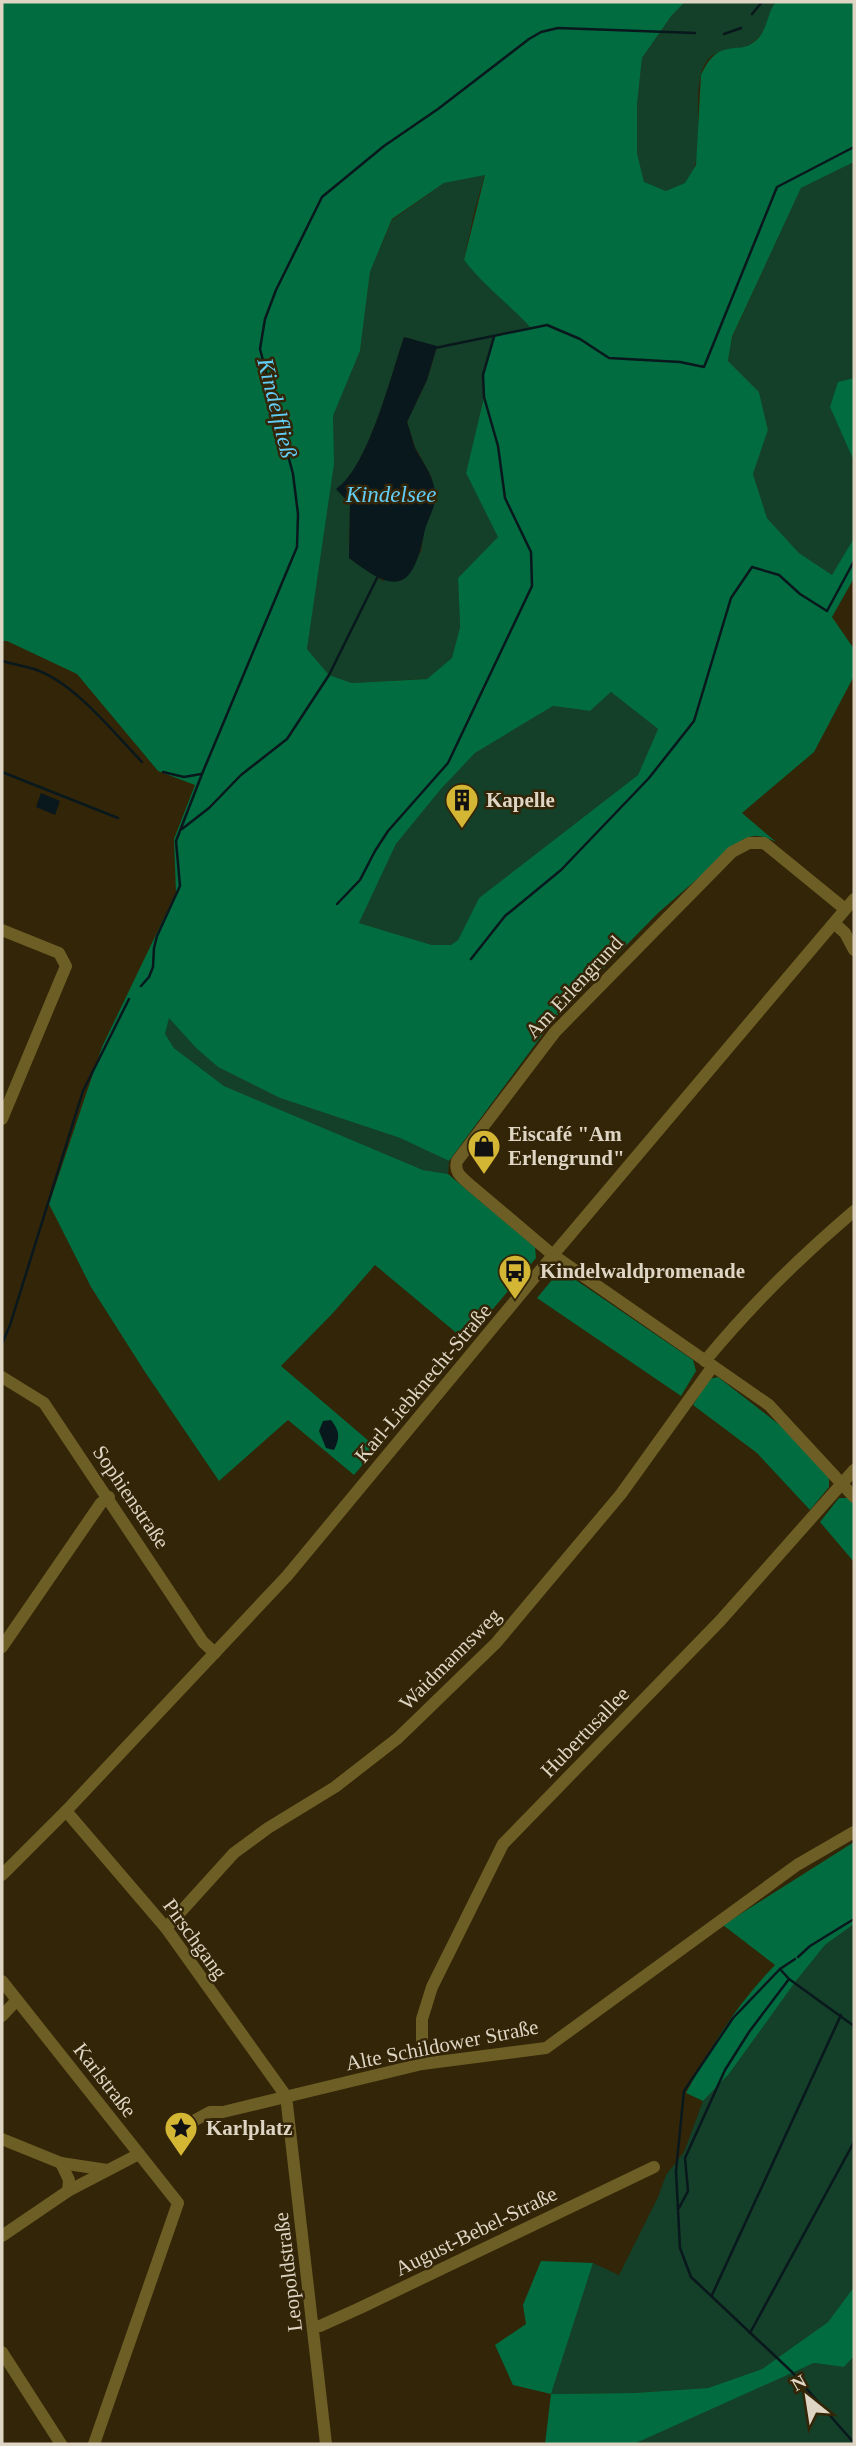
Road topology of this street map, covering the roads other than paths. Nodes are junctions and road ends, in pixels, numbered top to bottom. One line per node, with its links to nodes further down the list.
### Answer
1 (850, 904): 2 (street, Karl-Liebknecht-Straße); 7 (street, Am Erlengrund)
2 (834, 923): 4 (street); 7 (street, Karl-Liebknecht-Straße)
3 (2, 930): 5 (street)
4 (854, 950)
5 (2, 1119)
6 (854, 1211): 8 (street, Waidmannsweg)
7 (553, 1255): 8 (street); 15 (street, Karl-Liebknecht-Straße)
8 (709, 1363): 11 (street); 19 (street, Waidmannsweg)
9 (2, 1377): 12 (street, Sophienstraße)
10 (854, 1470): 11 (street, Hubertusallee)
11 (844, 1484): 13 (street); 23 (street, Hubertusallee)
12 (108, 1497): 14 (street); 15 (street, Sophienstraße)
13 (854, 1497)
14 (2, 1647)
15 (215, 1653): 16 (street, Karl-Liebknecht-Straße)
16 (66, 1811): 18 (street, Karl-Liebknecht-Straße); 19 (street, Pirschgang)
17 (854, 1832): 23 (street, Alte Schildower Straße)
18 (2, 1875)
19 (166, 1928): 24 (street, Pirschgang)
20 (2, 1981): 21 (street, Karlstraße)
21 (17, 2000): 22 (street); 27 (street, Karlstraße)
22 (2, 2016)
23 (422, 2064): 24 (street, Alte Schildower Straße)
24 (286, 2096): 25 (street, Alte Schildower Straße); 33 (street, Leopoldstraße)
25 (186, 2125)
26 (2, 2139): 28 (street)
27 (139, 2154): 30 (street); 36 (street, Karlstraße)
28 (61, 2163): 30 (street); 31 (street)
29 (654, 2167): 33 (street, August-Bebel-Straße)
30 (107, 2170): 31 (street)
31 (68, 2191): 32 (street)
32 (2, 2236)
33 (314, 2326): 37 (street, Leopoldstraße)
34 (2, 2351): 35 (street)
35 (61, 2444)
36 (94, 2444)
37 (326, 2444)

